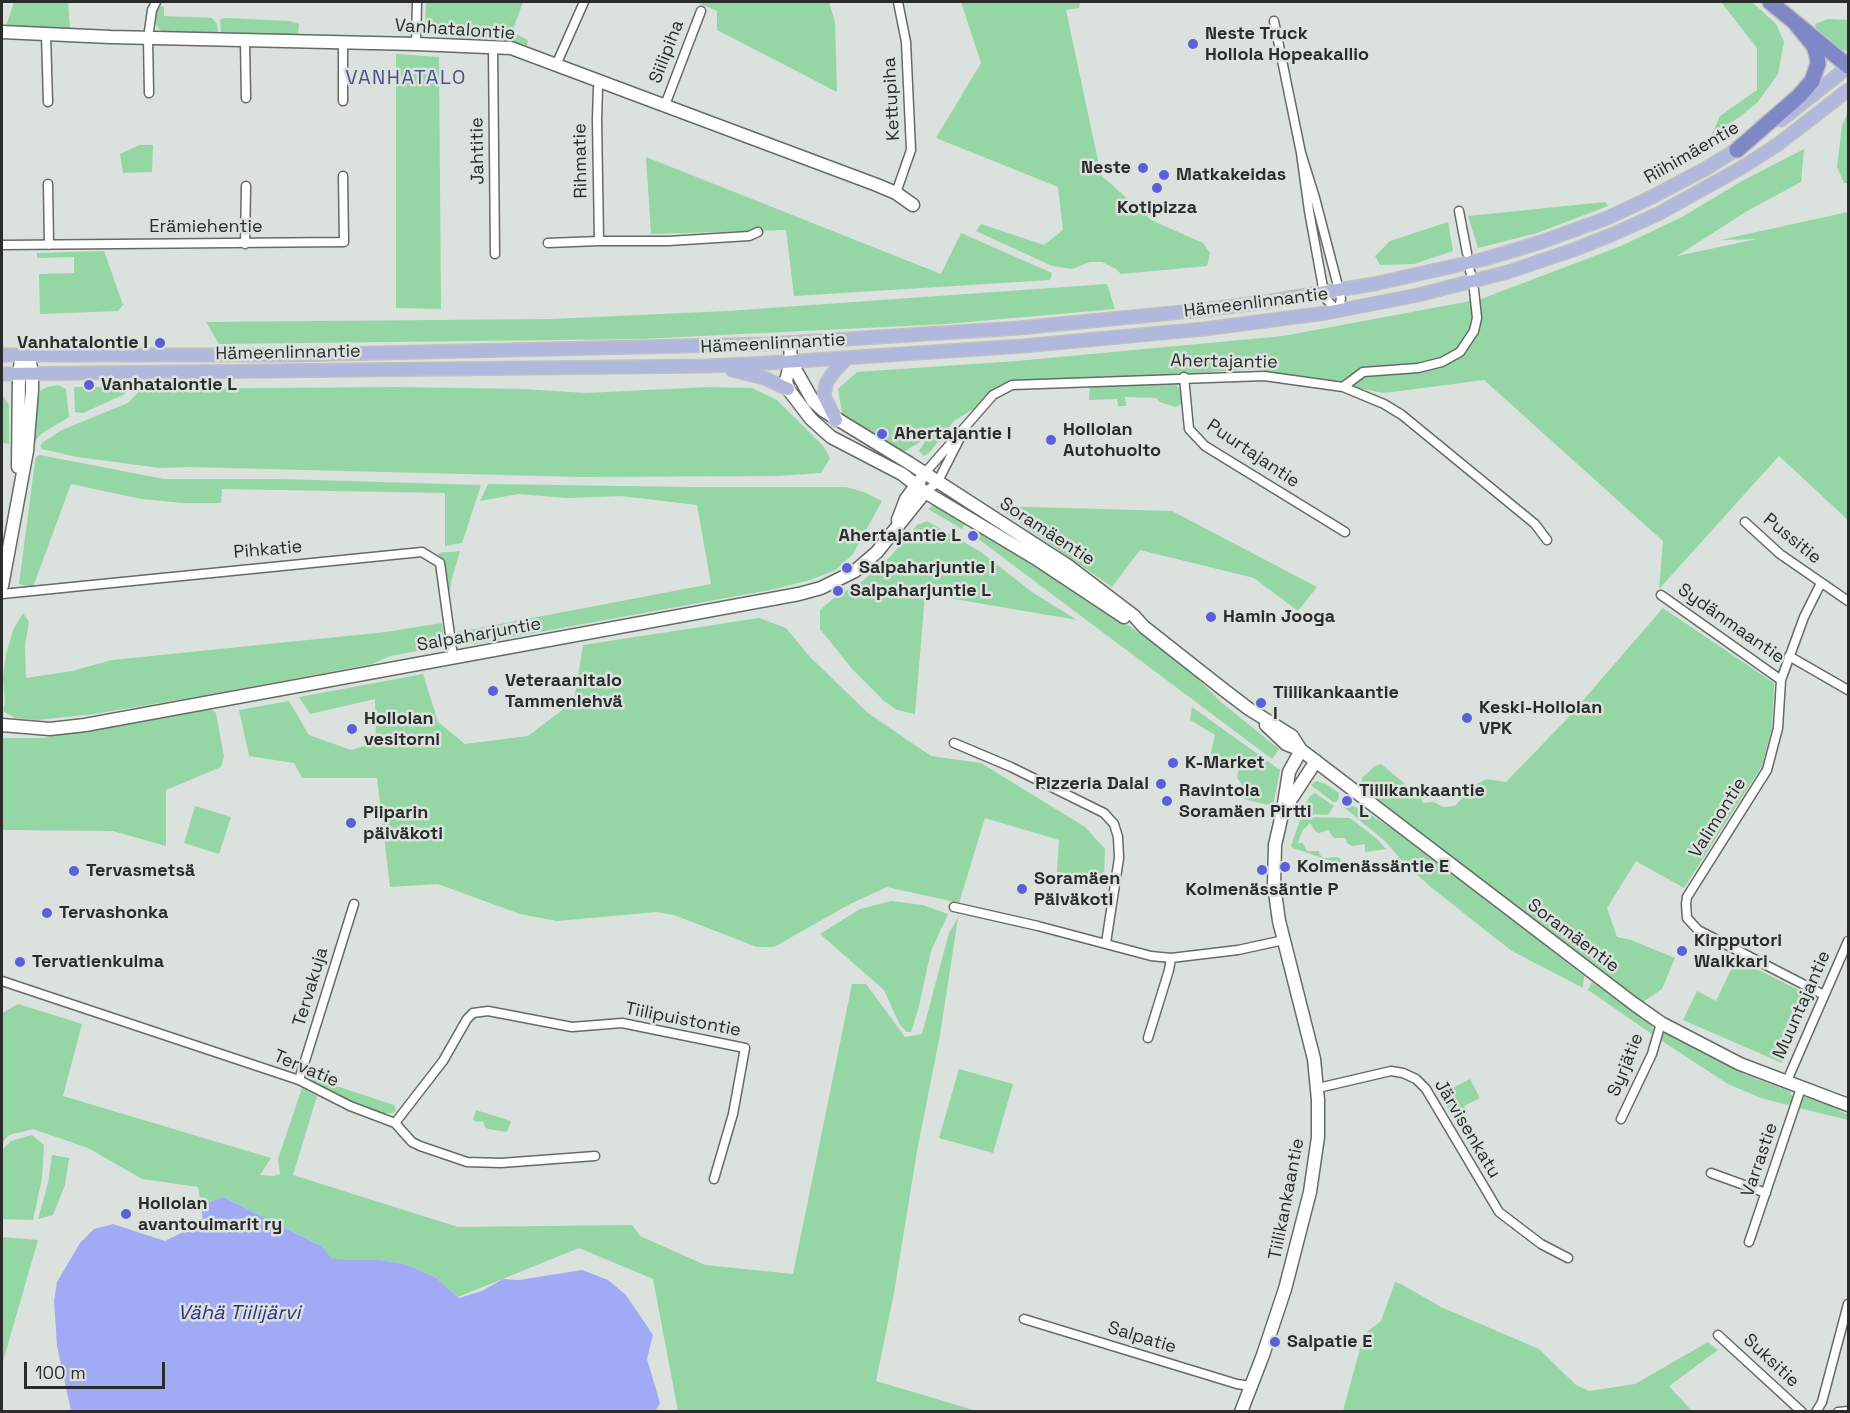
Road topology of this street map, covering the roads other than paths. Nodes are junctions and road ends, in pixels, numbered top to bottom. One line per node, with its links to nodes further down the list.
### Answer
1 (156, 2): 11 (street)
2 (417, 2): 14 (street)
3 (584, 2): 16 (street)
4 (898, 2): 30 (street, Kettupiha)
5 (1770, 2): 8 (highway)
6 (701, 10): 24 (street, Siilipiha)
7 (1274, 21): 26 (street)
8 (1796, 24): 17 (highway); 25 (highway)
9 (2, 32): 10 (street, Vanhatalontie)
10 (46, 35): 11 (street, Vanhatalontie); 23 (street)
11 (148, 38): 12 (street, Vanhatalontie); 20 (street)
12 (245, 41): 13 (street, Vanhatalontie); 21 (street)
13 (343, 42): 14 (street, Vanhatalontie); 22 (street)
14 (416, 44): 15 (street, Vanhatalontie)
15 (493, 46): 16 (street, Vanhatalontie); 41 (street, Jahtitie)
16 (556, 65): 18 (street, Vanhatalontie)
17 (1848, 67): 25 (main road, Riihimäentie)
18 (601, 81): 24 (street, Vanhatalontie); 34 (street, Rihmatie)
19 (1848, 90): 42 (main road, Riihimäentie)
20 (149, 93)
21 (246, 98)
22 (343, 101)
23 (48, 102)
24 (665, 105): 30 (street, Vanhatalontie)
25 (1737, 150): 37 (main road, Riihimäentie)
26 (1301, 153): 43 (street); 45 (street)
27 (343, 176): 35 (street, Erämiehentie)
28 (48, 184): 39 (street)
29 (246, 186): 35 (street)
30 (896, 193): 31 (street, Vanhatalontie)
31 (913, 205)
32 (1459, 211): 40 (street)
33 (758, 232): 34 (street)
34 (599, 242): 36 (street)
35 (245, 243): 39 (street, Erämiehentie)
36 (548, 243)
37 (1538, 243): 43 (main road, Hämeenlinnantie)
38 (2, 245): 39 (street, Erämiehentie)
39 (49, 245)
40 (1467, 253)
41 (495, 254)
42 (1538, 263): 46 (main road, Hämeenlinnantie)
43 (1339, 290): 45 (main road, Hämeenlinnantie); 46 (street)
44 (1474, 290): 57 (street)
45 (1324, 293): 46 (street); 47 (main road, Hämeenlinnantie)
46 (1338, 311): 50 (main road, Hämeenlinnantie)
47 (790, 343): 49 (main road, Hämeenlinnantie); 51 (street, Soramäentie)
48 (2, 355): 49 (main road, Hämeenlinnantie)
49 (25, 356): 53 (street); 55 (street)
50 (846, 359): 51 (main road, Hämeenlinnantie); 59 (main road)
51 (791, 362): 52 (main road, Hämeenlinnantie); 58 (street, Soramäentie); 59 (street, Soramäentie)
52 (707, 366): 53 (main road, Hämeenlinnantie); 58 (main road)
53 (32, 373): 55 (main road, Hämeenlinnantie); 64 (street)
54 (2, 374): 55 (main road, Hämeenlinnantie)
55 (19, 374): 64 (street)
56 (1184, 377): 57 (street, Ahertajantie); 60 (street, Ahertajantie); 66 (street, Puurtajantie)
57 (1343, 387): 67 (street, Ahertajantie)
58 (788, 389): 63 (street, Soramäentie)
59 (836, 420): 61 (street, Soramäentie)
60 (968, 421): 61 (street, Ahertajantie); 62 (street, Ahertajantie)
61 (924, 474): 62 (street, Soramäentie); 63 (street)
62 (937, 483): 63 (street, Ahertajantie); 73 (street, Soramäentie)
63 (920, 489): 73 (street, Soramäentie); 75 (street, Salpaharjuntie)
64 (18, 498): 69 (street)
65 (1745, 522): 68 (street, Pussitie)
66 (1345, 532)
67 (1547, 540)
68 (1821, 583): 72 (street, Pussitie); 74 (street, Valimontie)
69 (2, 586)
70 (2, 594): 75 (street, Pihkatie)
71 (1661, 595): 76 (street, Sydänmaantie)
72 (1848, 601)
73 (1144, 627): 80 (street, Soramäentie)
74 (1789, 656): 76 (street, Valimontie); 77 (street)
75 (453, 657): 78 (street, Salpaharjuntie)
76 (1781, 680): 90 (street, Valimontie)
77 (1848, 690)
78 (2, 725)
79 (954, 743): 87 (street)
80 (1301, 750): 81 (street, Soramäentie); 82 (street, Tiilikankaantie)
81 (1316, 761): 82 (street, Tiilikankaantie); 91 (street, Soramäentie)
82 (1283, 810): 85 (street, Tiilikankaantie)
83 (354, 904): 93 (street, Tervakuja)
84 (954, 907): 87 (street)
85 (1284, 940): 88 (street); 95 (street, Tiilikankaantie)
86 (1848, 941): 90 (street, Muuntajantie)
87 (1106, 943): 88 (street)
88 (1171, 958): 92 (street)
89 (2, 981): 93 (street, Tervatie)
90 (1824, 995): 94 (street, Muuntajantie)
91 (1661, 1023): 94 (street, Soramäentie); 98 (street, Syrjätie)
92 (1148, 1038)
93 (299, 1080): 99 (street, Tervatie)
94 (1786, 1083): 96 (street, Soramäentie)
95 (1318, 1088): 105 (street, Järvisenkatu); 109 (street, Tiilikankaantie)
96 (1801, 1088): 97 (street, Soramäentie); 103 (street, Varrastie)
97 (1848, 1105)
98 (1621, 1119)
99 (395, 1123): 100 (street, Tervatie); 102 (street, Tiilipuistontie)
100 (595, 1156)
101 (1711, 1173): 103 (street)
102 (714, 1179)
103 (1766, 1193): 104 (street, Varrastie)
104 (1749, 1242)
105 (1568, 1258)
106 (1848, 1304): 113 (street)
107 (1024, 1319): 109 (street, Salpatie)
108 (1718, 1335): 112 (street, Suksitie)
109 (1251, 1386): 111 (street, Tiilikankaantie)
110 (1848, 1411): 114 (street)
111 (1241, 1412)
112 (1802, 1412)
113 (1816, 1412)
114 (1838, 1412)

